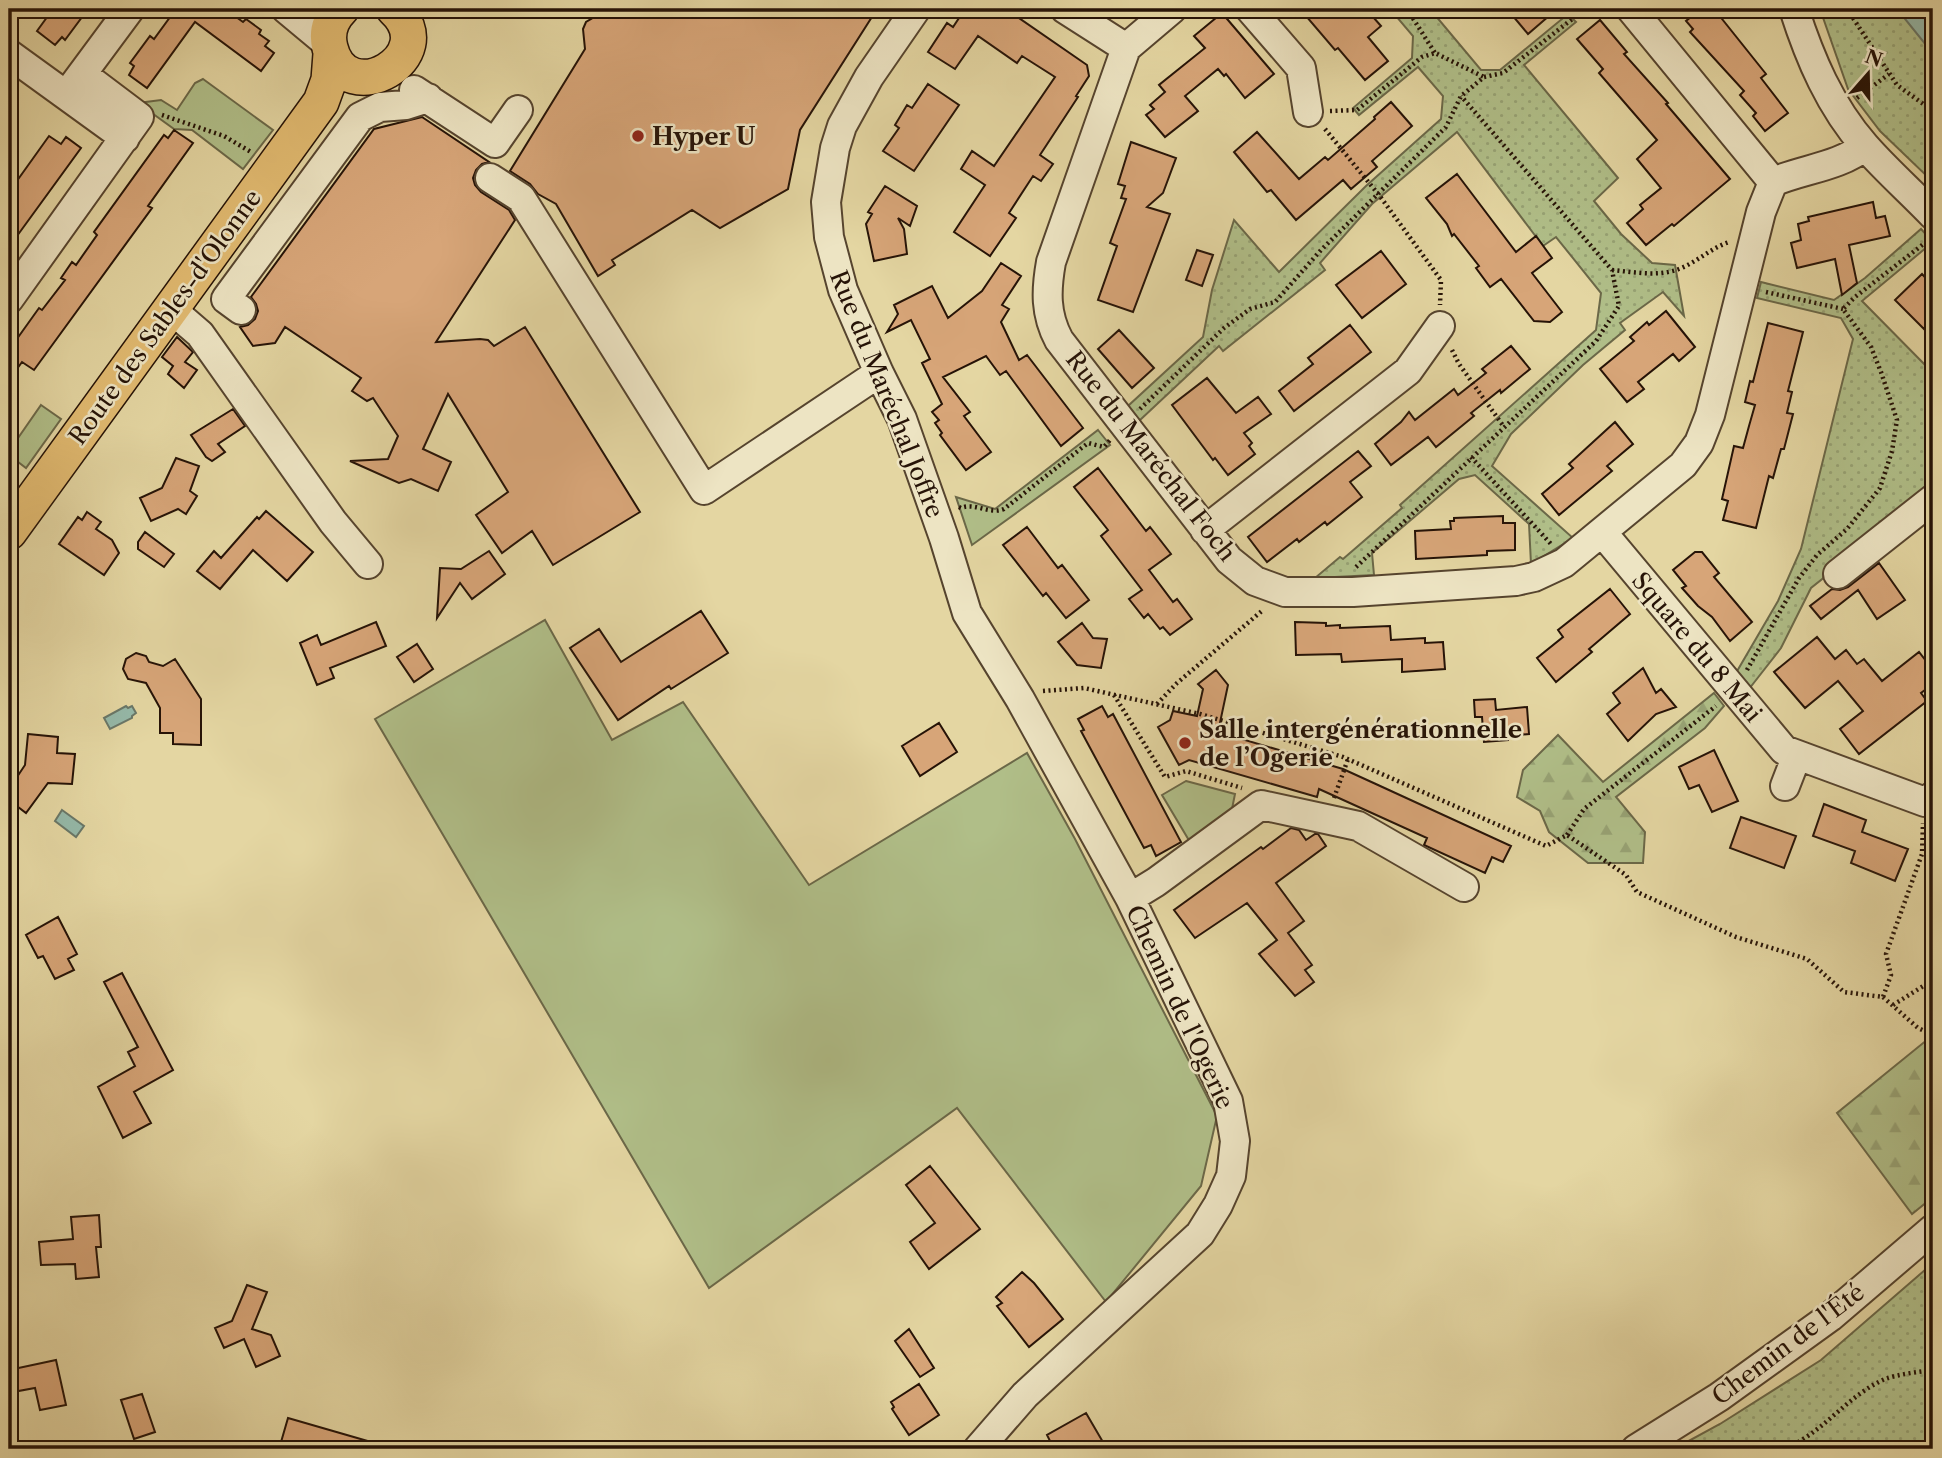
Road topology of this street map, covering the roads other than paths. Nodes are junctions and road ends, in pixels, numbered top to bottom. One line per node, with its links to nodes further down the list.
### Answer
1 (130, 9): 15 (street)
2 (286, 9): 12 (street)
3 (341, 9): 12 (main road, Route des Sables-d'Olonne)
4 (916, 9): 28 (street, Rue du Maréchal Joffre)
5 (1065, 9): 11 (street)
6 (1172, 9): 11 (street)
7 (1251, 9): 19 (street)
8 (1632, 9): 22 (street)
9 (1794, 9): 20 (street)
10 (404, 25): 14 (main road, Route des Sables-d'Olonne); 16 (street)
11 (1126, 48): 30 (street, Rue du Maréchal Foch)
12 (330, 49): 14 (main road); 17 (main road, Route des Sables-d'Olonne)
13 (9, 54): 15 (street)
14 (374, 77): 16 (street); 17 (main road, Route des Sables-d'Olonne)
15 (74, 85): 24 (street)
16 (423, 94): 18 (street); 26 (street)
17 (321, 102): 25 (main road, Route des Sables-d'Olonne)
18 (518, 110)
19 (1308, 112)
20 (1865, 146): 22 (street); 23 (street)
21 (490, 178): 28 (street)
22 (1773, 182): 32 (street, Rue du Maréchal Foch)
23 (1933, 215)
24 (9, 299)
25 (171, 309): 31 (main road, Route des Sables-d'Olonne); 33 (street)
26 (241, 310)
27 (1440, 326): 30 (street)
28 (879, 373): 35 (street, Rue du Maréchal Joffre)
29 (1933, 499): 34 (street)
30 (1205, 530): 32 (street, Rue du Maréchal Foch)
31 (9, 532)
32 (1602, 532): 36 (street, Square du 8 Mai)
33 (368, 564)
34 (1838, 575)
35 (1020, 699): 40 (street, Chemin de l'Ogerie)
36 (1797, 755): 37 (street); 38 (street, Square du 8 Mai)
37 (1785, 786)
38 (1929, 799)
39 (1464, 887): 40 (street)
40 (1130, 898): 42 (street, Chemin de l'Ogerie)
41 (1933, 1229): 43 (street, Chemin de l'Été)
42 (978, 1449)
43 (1636, 1449)

